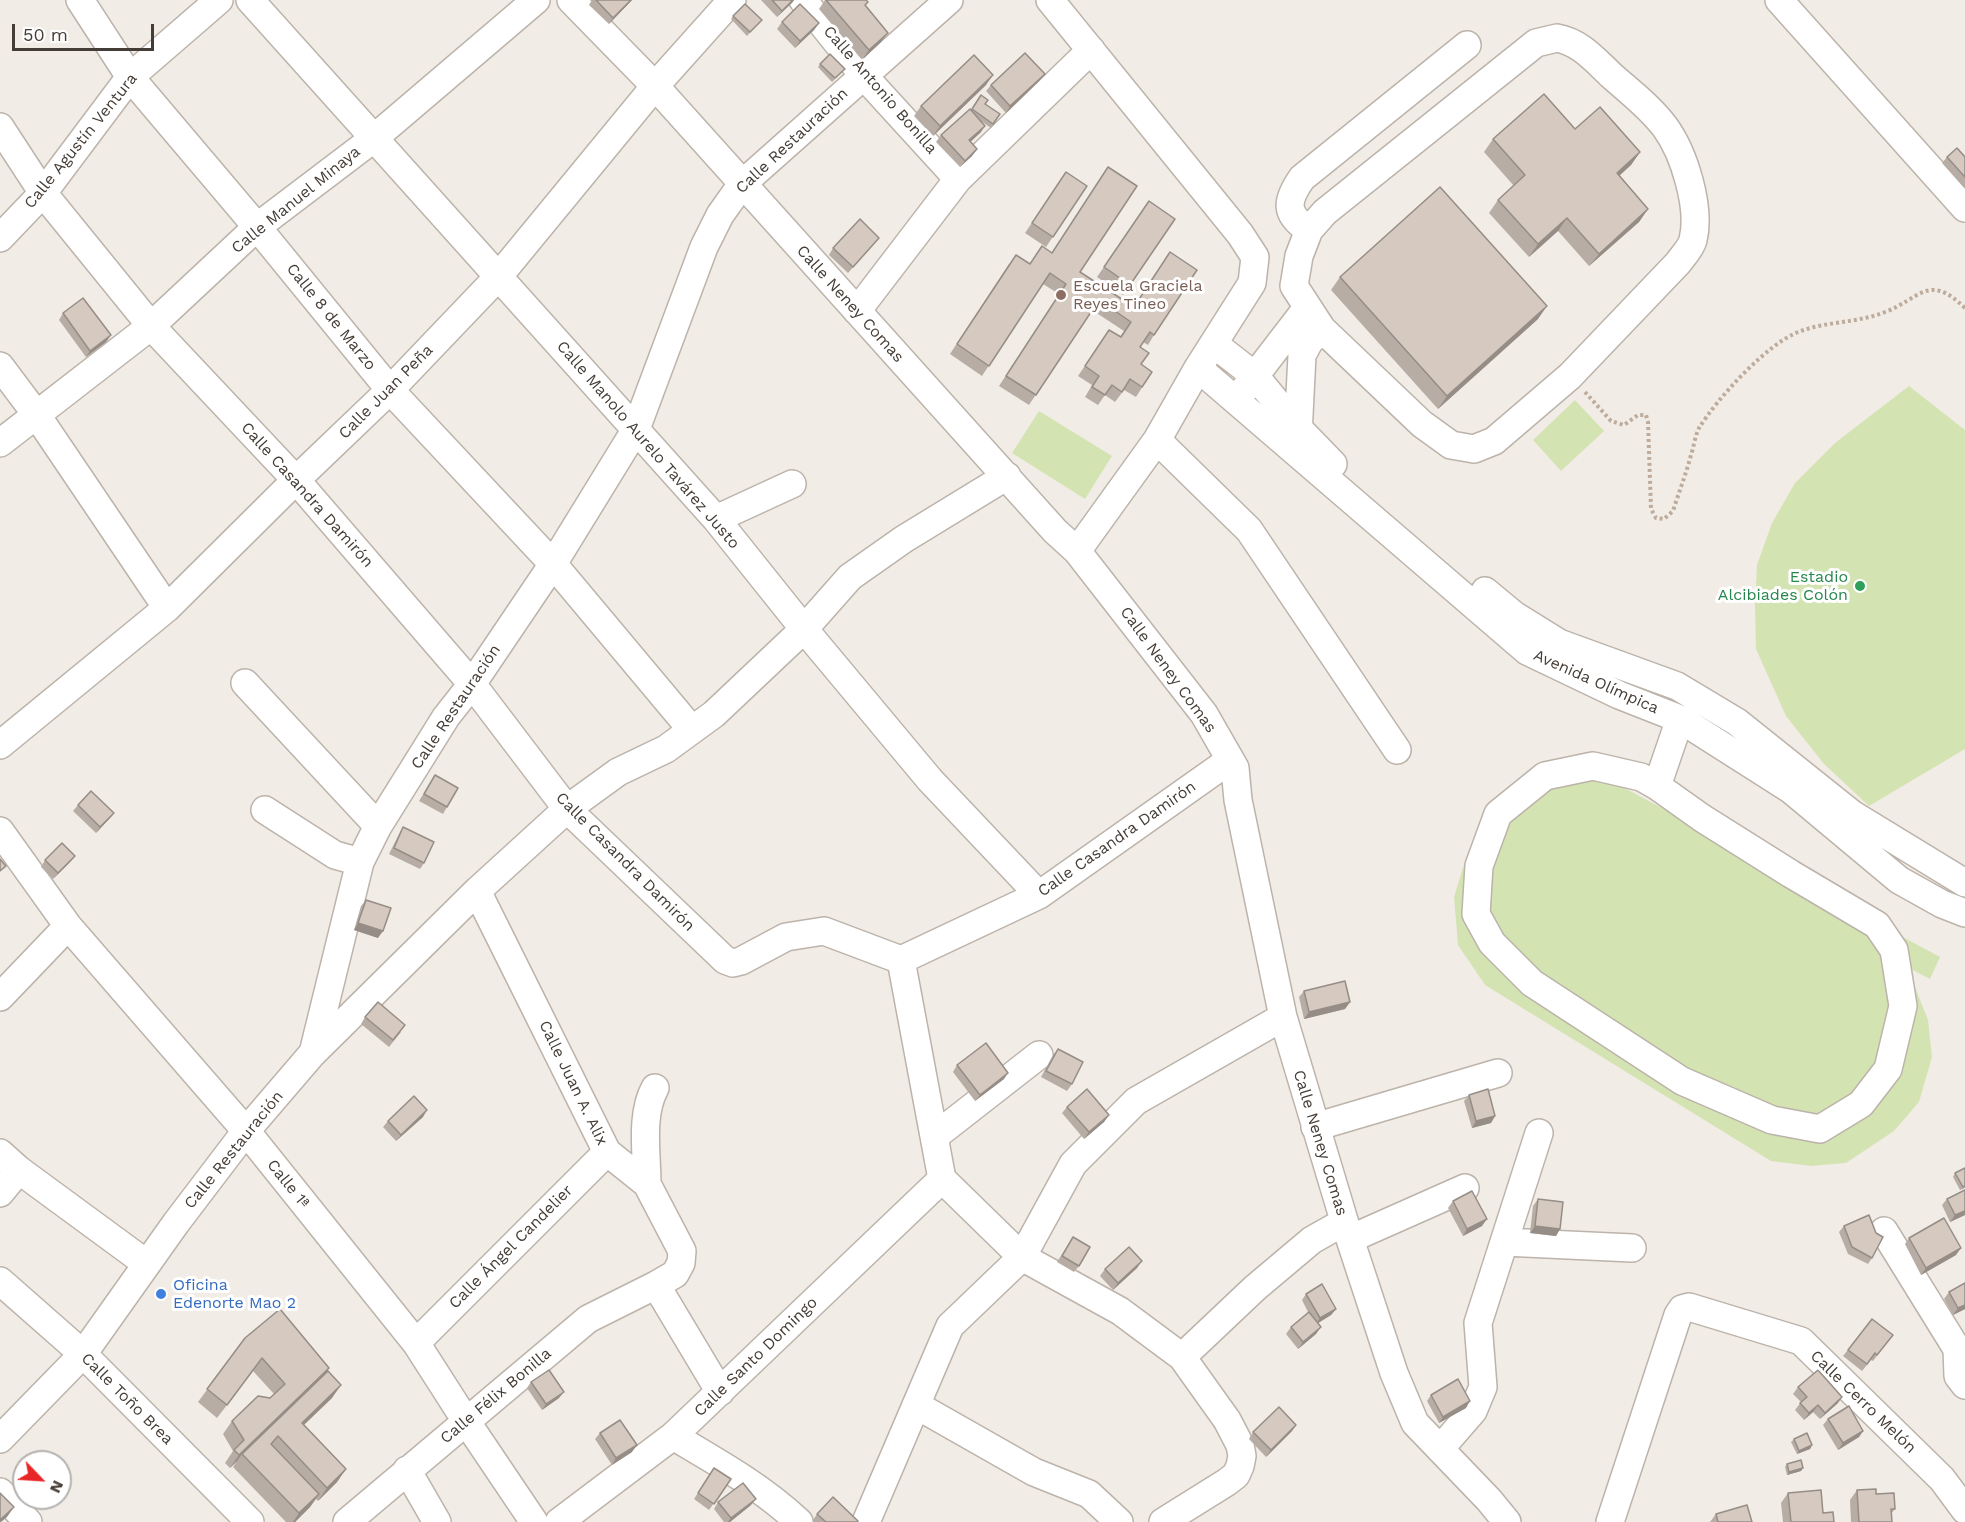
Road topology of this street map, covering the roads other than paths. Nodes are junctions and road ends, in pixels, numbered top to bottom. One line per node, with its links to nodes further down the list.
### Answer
1 (80, 0): 14 (street, Calle 8 de Marzo)
2 (219, 0): 14 (street, Calle Agustín Ventura)
3 (250, 0): 17 (street, Calle Manolo Aurelo Tavárez Justo)
4 (536, 0): 17 (street, Calle Manuel Minaya)
5 (571, 0): 15 (street, Calle Neney Comas)
6 (732, 0): 15 (street, Calle Juan Peña)
7 (803, 0): 13 (street, Calle Antonio Bonilla)
8 (949, 0): 13 (street, Calle Restauración)
9 (1050, 0): 12 (street)
10 (1779, 0): 21 (street)
11 (1467, 45): 23 (street)
12 (1091, 50): 18 (street); 29 (street)
13 (863, 75): 18 (street, Calle Antonio Bonilla); 19 (street, Calle Restauración)
14 (130, 77): 20 (street, Calle Agustín Ventura); 22 (street, Calle 8 de Marzo)
15 (655, 86): 19 (street, Calle Neney Comas); 25 (street, Calle Juan Peña)
16 (0, 127): 20 (street, Calle Casandra Damirón)
17 (373, 139): 22 (street, Calle Manuel Minaya); 25 (street, Calle Manolo Aurelo Tavárez Justo)
18 (958, 179): 26 (street)
19 (742, 184): 26 (street, Calle Neney Comas); 36 (street, Calle Restauración)
20 (43, 193): 24 (street, Calle Agustín Ventura); 28 (street, Calle Casandra Damirón)
21 (1965, 208)
22 (258, 227): 28 (street, Calle Manuel Minaya); 33 (street, Calle 8 de Marzo)
23 (1309, 230): 27 (street); 27 (street)
24 (0, 237)
25 (498, 277): 33 (street, Calle Juan Peña); 36 (street, Calle Manolo Aurelo Tavárez Justo)
26 (857, 311): 40 (street, Calle Neney Comas)
27 (1315, 318): 32 (street); 38 (street)
28 (151, 326): 35 (street, Calle Manuel Minaya); 41 (street, Calle Casandra Damirón)
29 (1214, 344): 31 (street); 32 (street)
30 (0, 366): 35 (street)
31 (1198, 368): 34 (street, Avenida Olímpica); 37 (street)
32 (1255, 376): 34 (street); 38 (street)
33 (390, 390): 41 (street, Calle Juan Peña); 45 (street, Calle 8 de Marzo)
34 (1236, 401): 38 (street, Avenida Olímpica)
35 (36, 414): 39 (street, Calle Manuel Minaya); 46 (street)
36 (636, 429): 43 (street, Calle Manolo Aurelo Tavárez Justo); 45 (street, Calle Restauración)
37 (1157, 440): 44 (street); 53 (street)
38 (1298, 441): 50 (street, Avenida Olímpica); 61 (street)
39 (0, 443)
40 (1007, 476): 44 (street, Calle Neney Comas); 47 (street)
41 (296, 480): 46 (street, Calle Juan Peña); 49 (street, Calle Casandra Damirón)
42 (792, 484): 43 (street)
43 (716, 519): 47 (street, Calle Manolo Aurelo Tavárez Justo)
44 (1077, 551): 54 (street, Calle Neney Comas)
45 (554, 564): 49 (street, Calle Restauración); 51 (street, Calle 8 de Marzo)
46 (167, 608): 52 (street, Calle Juan Peña)
47 (804, 629): 51 (street); 63 (street, Calle Manolo Aurelo Tavárez Justo)
48 (245, 683): 58 (street)
49 (472, 684): 56 (street, Calle Casandra Damirón); 58 (street, Calle Restauración)
50 (1680, 719): 55 (street); 64 (street, Avenida Olímpica)
51 (692, 730): 56 (street)
52 (0, 745)
53 (1397, 750)
54 (1230, 760): 63 (street, Calle Casandra Damirón); 68 (street, Calle Neney Comas)
55 (1657, 786): 55 (street)
56 (567, 809): 62 (street); 66 (street, Calle Casandra Damirón)
57 (265, 810): 60 (street)
58 (378, 826): 60 (street, Calle Restauración)
59 (0, 831): 65 (street, Calle 1ª)
60 (360, 862): 69 (street, Calle Restauración)
61 (1965, 883): 64 (street)
62 (477, 891): 69 (street); 77 (street, Calle Juan A. Alix)
63 (1039, 895): 66 (street, Calle Casandra Damirón)
64 (1953, 908)
65 (68, 926): 67 (street); 74 (street, Calle 1ª)
66 (901, 960): 76 (street)
67 (0, 997)
68 (1283, 1017): 73 (street, Calle Neney Comas); 87 (street)
69 (312, 1054): 74 (street, Calle Restauración)
70 (1039, 1055): 76 (street)
71 (1498, 1073): 73 (street)
72 (655, 1088): 80 (street)
73 (1316, 1127): 83 (street, Calle Neney Comas)
74 (246, 1131): 88 (street, Calle Restauración); 91 (street, Calle 1ª)
75 (1539, 1133): 85 (street)
76 (934, 1137): 79 (street)
77 (607, 1152): 80 (street, Calle Juan A. Alix); 91 (street, Calle Ángel Candelier)
78 (9, 1162): 82 (street); 88 (street)
79 (942, 1179): 87 (street); 95 (street, Calle Santo Domingo)
80 (647, 1184): 90 (street, Calle Juan A. Alix)
81 (1465, 1188): 83 (street)
82 (0, 1193)
83 (1347, 1230): 93 (street); 100 (street, Calle Neney Comas)
84 (1884, 1231): 94 (street)
85 (1504, 1242): 86 (street); 100 (street)
86 (1632, 1248)
87 (1022, 1257): 93 (street); 96 (street)
88 (147, 1264): 92 (street, Calle Restauración)
89 (0, 1281): 92 (street, Calle Toño Brea)
90 (656, 1286): 95 (street); 97 (street, Calle Félix Bonilla)
91 (416, 1343): 97 (street, Calle 1ª)
92 (83, 1354): 99 (street, Calle Restauración); 106 (street, Calle Toño Brea)
93 (1182, 1357): 104 (street)
94 (1965, 1385)
95 (720, 1392): 98 (street, Calle Santo Domingo)
96 (916, 1404): 112 (street); 113 (street)
97 (466, 1421): 101 (street, Calle Félix Bonilla); 109 (street, Calle 1ª)
98 (673, 1436): 110 (street, Calle Santo Domingo); 111 (street)
99 (0, 1439)
100 (1440, 1449): 114 (street, Calle Neney Comas)
101 (407, 1470): 107 (street, Calle Félix Bonilla); 108 (street)
102 (0, 1492): 105 (street)
103 (1965, 1510): 115 (street, Calle Cerro Melón)
104 (1173, 1520)
105 (28, 1522)
106 (250, 1522)
107 (346, 1522)
108 (437, 1522)
109 (534, 1522)
110 (559, 1522)
111 (799, 1522)
112 (866, 1522)
113 (1119, 1522)
114 (1507, 1522)
115 (1610, 1522)

